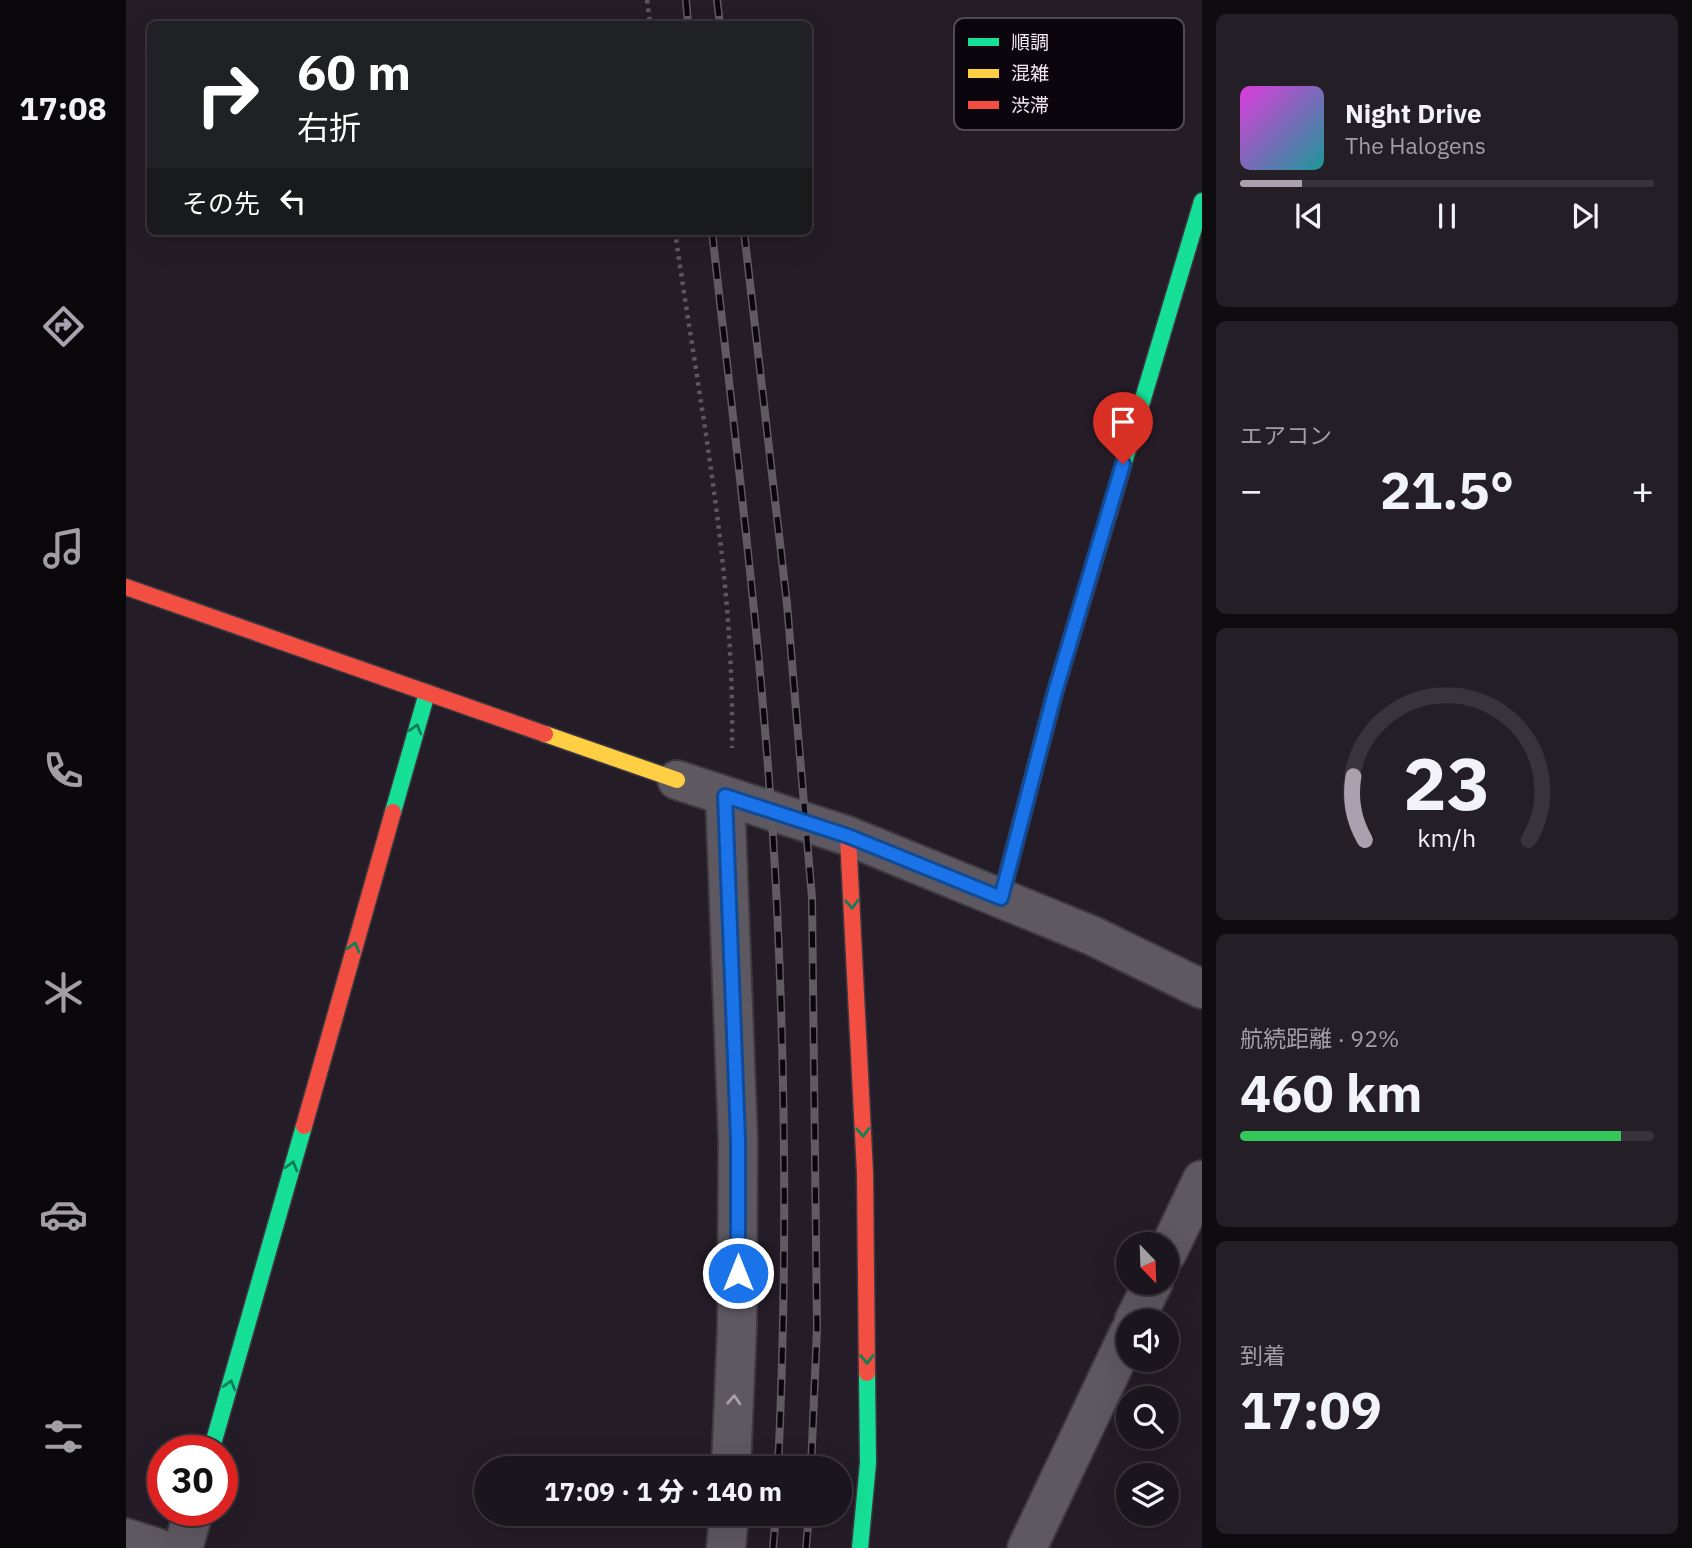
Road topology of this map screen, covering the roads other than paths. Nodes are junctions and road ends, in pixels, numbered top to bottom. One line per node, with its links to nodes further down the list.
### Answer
1 (1199, 226): 7 (street)
2 (126, 587): 3 (street)
3 (426, 693): 4 (street); 12 (street, one-way to 3)
4 (677, 780): 5 (street)
5 (728, 797): 6 (street); 13 (street, one-way to 5)
6 (848, 836): 7 (street); 18 (street, one-way to 18)
7 (1001, 898): 8 (street)
8 (1202, 989)
9 (1202, 1180): 10 (street)
10 (1177, 1232)
11 (1116, 1360): 19 (street)
12 (216, 1435)
13 (732, 1456)
14 (728, 1526): 17 (street)
15 (126, 1538): 16 (street)
16 (187, 1538)
17 (726, 1548)
18 (860, 1548)
19 (1027, 1548)

